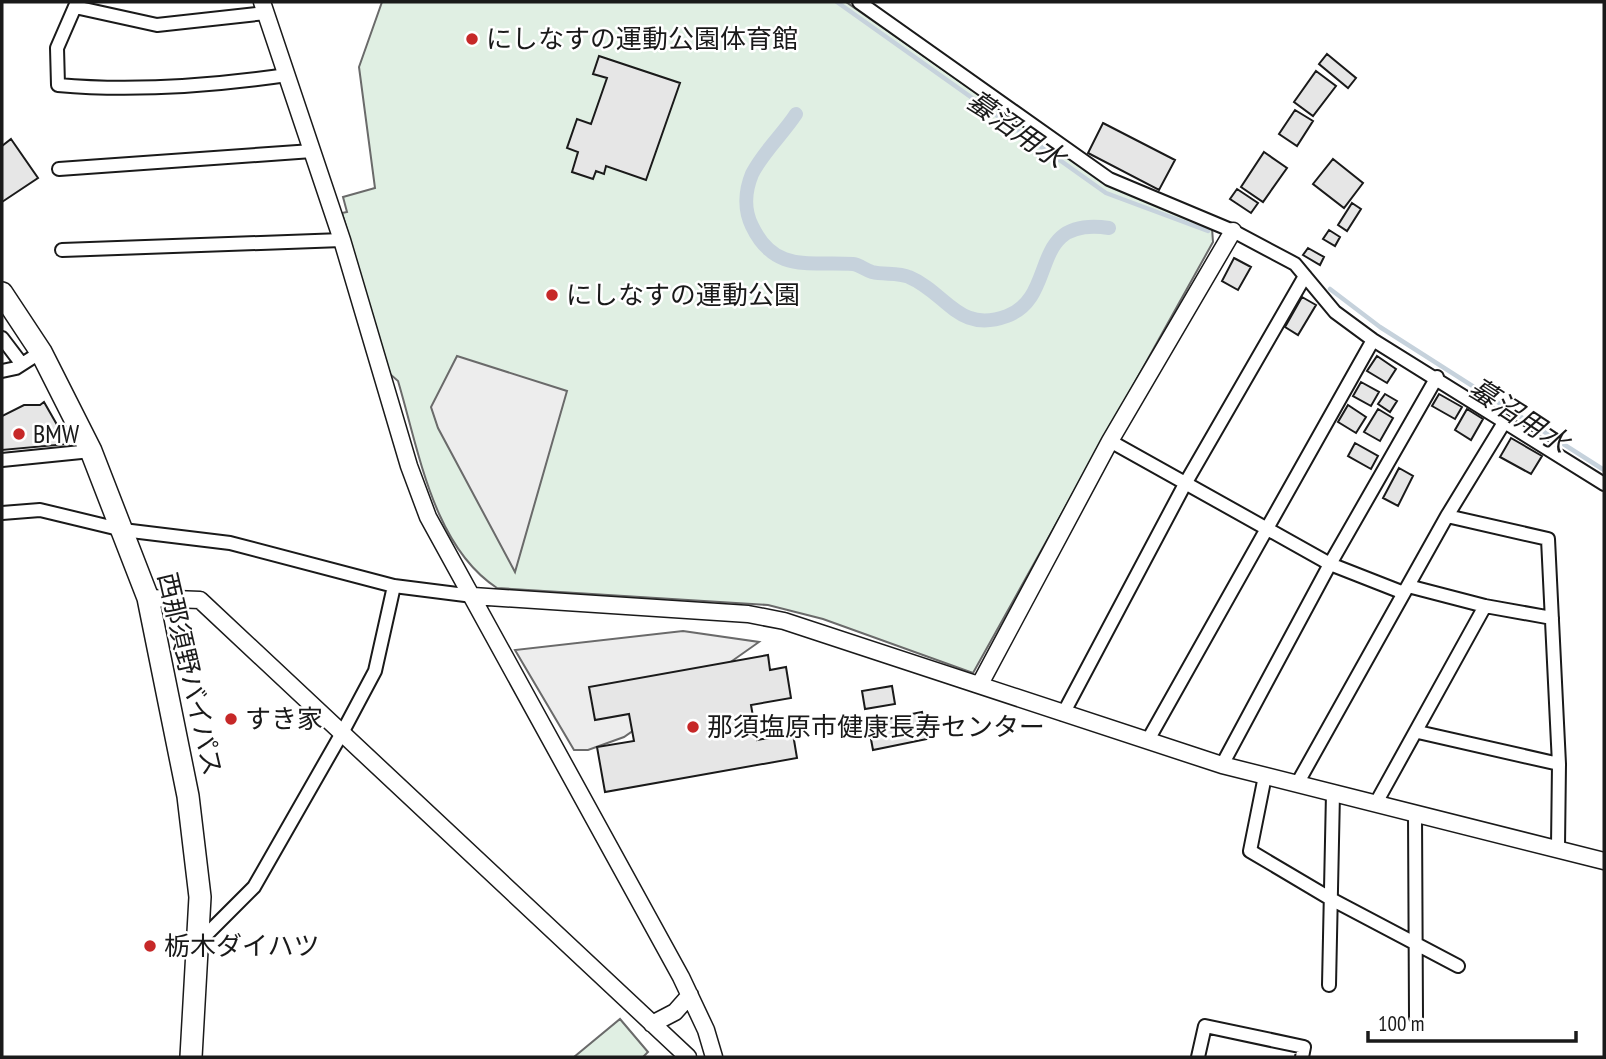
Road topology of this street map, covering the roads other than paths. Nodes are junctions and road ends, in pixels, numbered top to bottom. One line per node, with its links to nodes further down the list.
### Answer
1 (859, 2): 7 (street)
2 (76, 5): 3 (street); 4 (street)
3 (264, 7): 4 (street)
4 (287, 75): 5 (street)
5 (312, 151): 6 (street); 8 (street)
6 (59, 169)
7 (1233, 231): 10 (street); 19 (street)
8 (342, 240): 9 (street); 31 (street)
9 (62, 250)
10 (1305, 276): 13 (street); 22 (street)
11 (2, 293): 14 (highway, 西那須野バイパス)
12 (2, 338): 15 (street)
13 (1373, 340): 17 (street); 26 (street)
14 (41, 352): 15 (street); 20 (highway, 西那須野バイパス)
15 (21, 363): 16 (street)
16 (2, 371)
17 (1437, 377): 18 (street); 28 (street)
18 (1505, 421): 23 (street); 25 (street)
19 (1110, 441): 22 (street); 35 (street)
20 (91, 451): 21 (street); 27 (highway, 西那須野バイパス)
21 (2, 460)
22 (1185, 484): 26 (street); 36 (street)
23 (1604, 484)
24 (2, 513): 27 (street)
25 (1447, 516): 30 (street); 34 (street)
26 (1265, 529): 28 (street); 39 (street)
27 (123, 530): 29 (street); 32 (highway, 西那須野バイパス)
28 (1330, 564): 30 (street); 41 (street)
29 (394, 586): 31 (street); 38 (street)
30 (1406, 590): 33 (street); 43 (street)
31 (473, 596): 35 (street); 54 (street)
32 (148, 598): 38 (street); 50 (highway, 西那須野バイパス)
33 (1485, 606): 34 (street); 37 (street)
34 (1552, 618): 40 (street)
35 (980, 684): 36 (street)
36 (1063, 714): 39 (street)
37 (1418, 732): 40 (street); 45 (street)
38 (342, 733): 50 (street); 56 (street)
39 (1148, 740): 41 (street)
40 (1559, 764): 47 (street)
41 (1222, 765): 42 (street)
42 (1265, 776): 43 (street); 49 (street)
43 (1297, 785): 44 (street)
44 (1333, 793): 45 (street); 49 (street)
45 (1376, 803): 46 (street)
46 (1415, 813): 47 (street); 51 (street)
47 (1558, 846): 48 (street)
48 (1604, 860)
49 (1331, 899): 51 (street); 53 (street)
50 (199, 942): 57 (highway, 西那須野バイパス)
51 (1415, 942): 52 (street); 55 (street)
52 (1458, 966)
53 (1329, 985)
54 (690, 995): 56 (street); 59 (street)
55 (1416, 1017)
56 (652, 1024): 58 (street)
57 (191, 1057)
58 (688, 1057)
59 (714, 1057)
60 (1198, 1057): 61 (street)
61 (1302, 1057)

